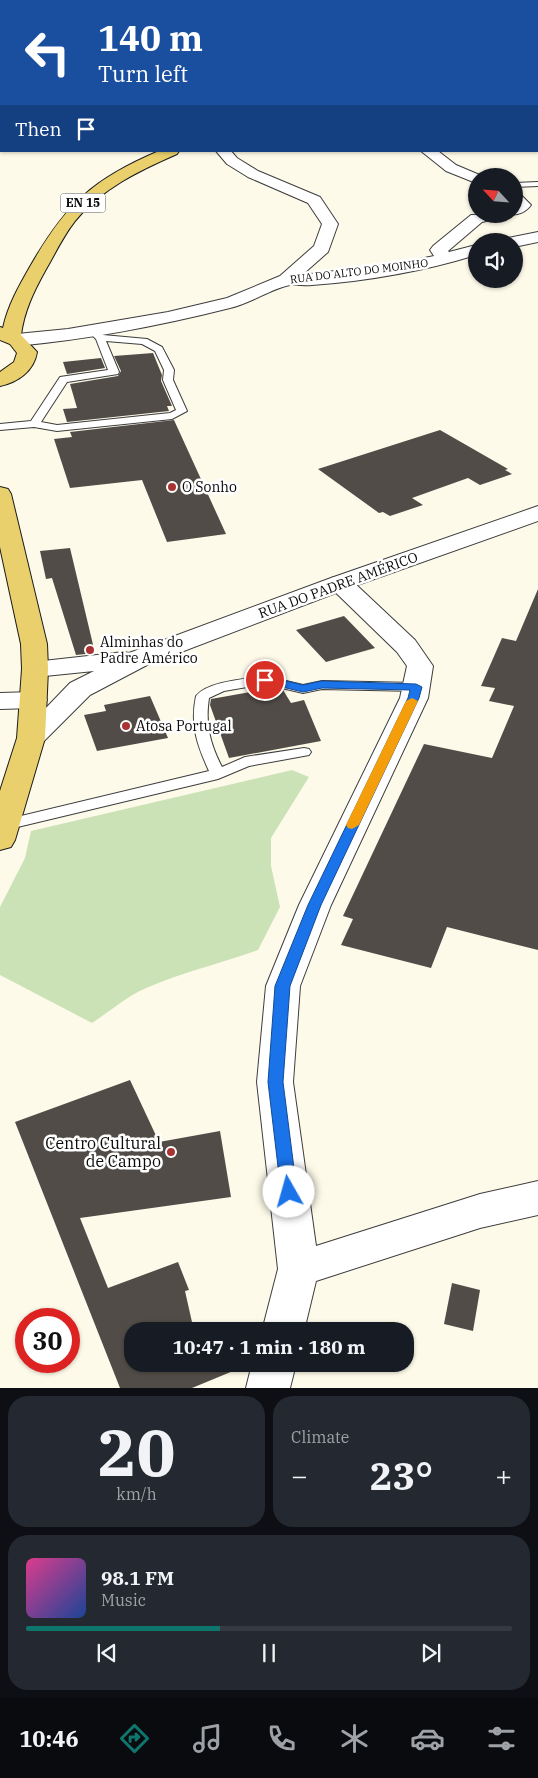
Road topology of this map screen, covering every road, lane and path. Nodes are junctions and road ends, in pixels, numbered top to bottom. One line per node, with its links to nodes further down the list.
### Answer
1 (170, 152): 13 (main road, EN 15)
2 (224, 152): 12 (street)
3 (429, 152): 4 (street)
4 (468, 175)
5 (538, 184): 6 (lane)
6 (523, 185)
7 (471, 223): 11 (street)
8 (538, 237): 9 (street)
9 (523, 240)
10 (468, 252): 11 (street, RUA DO ALTO DO MOINHO)
11 (445, 259): 12 (street, RUA DO ALTO DO MOINHO)
12 (286, 280): 16 (street, RUA DO ALTO DO MOINHO)
13 (13, 297): 14 (main road, EN 15); 17 (main road, EN 15)
14 (0, 314)
15 (68, 335): 16 (street, RUA DO ALTO DO MOINHO); 17 (street, RUA DO ALTO DO MOINHO); 18 (street, RUA DO ALTO DO MOINHO)
16 (97, 335): 20 (lane); 20 (lane)
17 (9, 337): 18 (main road)
18 (27, 359): 19 (main road)
19 (3, 381)
20 (34, 424): 21 (lane)
21 (0, 427)
22 (0, 494): 26 (main road)
23 (538, 513): 24 (street, RUA DO PADRE AMÉRICO)
24 (340, 583): 25 (street, RUA DO PADRE AMÉRICO); 27 (street)
25 (138, 659): 26 (street, RUA DO PADRE AMÉRICO); 28 (street, RUA DO PADRE AMÉRICO)
26 (34, 685): 28 (street); 29 (street); 30 (main road)
27 (416, 687): 32 (lane); 35 (street)
28 (80, 689): 30 (street, RUA DO PADRE AMÉRICO)
29 (0, 701)
30 (31, 738): 33 (main road)
31 (304, 752): 32 (lane)
32 (218, 774): 33 (lane)
33 (2, 833)
34 (538, 1198): 35 (street)
35 (299, 1269): 36 (street)
36 (284, 1322)
37 (272, 1372): 38 (street)
38 (268, 1388)

